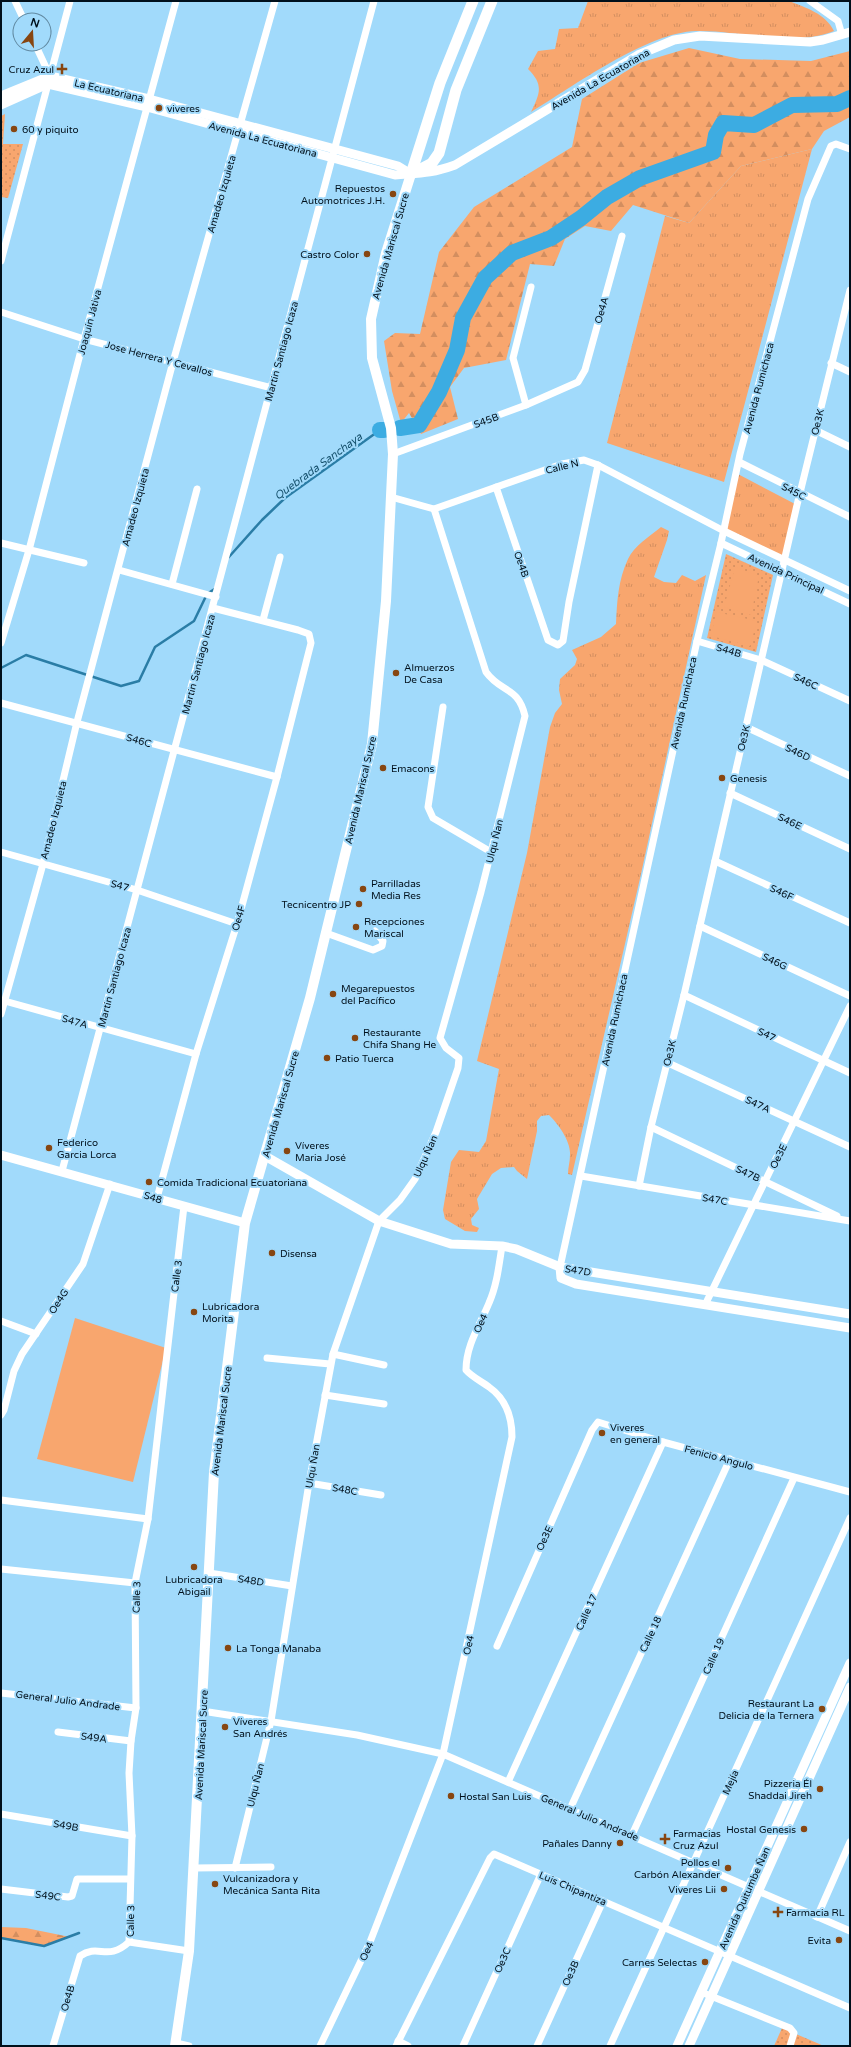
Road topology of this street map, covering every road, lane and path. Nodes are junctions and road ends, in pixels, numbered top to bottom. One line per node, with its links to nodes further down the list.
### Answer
1 (15, 1): 9 (street)
2 (70, 1): 12 (street)
3 (176, 1): 14 (street, Joaquín Játiva)
4 (275, 1): 16 (street, Amadeo Izquieta)
5 (374, 1): 18 (street, Martin Santiago Icaza)
6 (473, 1): 19 (main road, Avenida Mariscal Sucre)
7 (492, 1): 19 (main road)
8 (810, 1): 10 (street)
9 (20, 12)
10 (848, 32): 19 (street, Avenida La Ecuatoriana)
11 (38, 52): 12 (street)
12 (49, 80): 13 (street); 14 (street, Avenida La Ecuatoriana); 15 (street); 21 (street)
13 (1, 96)
14 (148, 103): 16 (street, Avenida La Ecuatoriana); 25 (street, Joaquín Játiva)
15 (1, 105)
16 (239, 128): 18 (street); 26 (street, Amadeo Izquieta)
17 (850, 149): 35 (street, Avenida Rumichaca)
18 (333, 153): 19 (street); 30 (street, Martin Santiago Icaza)
19 (411, 174): 34 (main road, Avenida Mariscal Sucre)
20 (622, 236): 29 (street, Oe4A)
21 (1, 261)
22 (531, 287): 31 (street)
23 (849, 295): 27 (street, Oe3K)
24 (1, 312): 25 (street, Jose Herrera Y Cevallos)
25 (84, 339): 26 (street, Jose Herrera Y Cevallos); 46 (street, Joaquín Játiva)
26 (173, 362): 30 (street, Jose Herrera Y Cevallos); 50 (street, Amadeo Izquieta)
27 (832, 363): 28 (street); 32 (street, Oe3K)
28 (850, 372)
29 (578, 382): 31 (street, S45B)
30 (272, 388): 54 (street, Martin Santiago Icaza)
31 (526, 405): 34 (street, S45B)
32 (815, 430): 33 (street); 39 (street, Oe3K)
33 (850, 446)
34 (393, 454): 40 (main road, Avenida Mariscal Sucre)
35 (739, 462): 39 (street, S45C); 43 (street, Avenida Rumichaca)
36 (598, 465): 37 (street, Calle N); 37 (street, Oe4B); 43 (street, Calle N)
37 (496, 487): 41 (street, Calle N)
38 (197, 489): 52 (street)
39 (799, 494): 42 (street, S45C); 48 (street, Oe3K)
40 (391, 497): 41 (street); 80 (main road, Avenida Mariscal Sucre)
41 (434, 509): 72 (street, Ulqu Ñan)
42 (850, 517)
43 (724, 531): 45 (street, Avenida Rumichaca); 48 (street, Avenida Principal)
44 (1, 543): 46 (street)
45 (722, 543): 51 (street, Avenida Principal); 58 (street, Avenida Rumichaca)
46 (29, 550): 49 (street); 59 (street, Joaquín Játiva)
47 (280, 558): 57 (street)
48 (784, 560): 51 (street, Oe3K); 53 (street, Avenida Principal)
49 (84, 563)
50 (118, 570): 52 (street); 64 (street, Amadeo Izquieta)
51 (782, 572): 55 (street, Avenida Principal); 60 (street, Oe3K)
52 (172, 584): 54 (street)
53 (850, 591)
54 (216, 597): 56 (street, Martin Santiago Icaza)
55 (850, 604)
56 (213, 608): 57 (street); 66 (street, Martin Santiago Icaza)
57 (263, 620): 67 (street, Oe4F)
58 (697, 641): 60 (street, S44B); 97 (street, Avenida Rumichaca)
59 (1, 643)
60 (761, 660): 61 (street, S46C); 65 (street, Oe3K)
61 (850, 701)
62 (1, 703): 64 (street, S46C)
63 (443, 707): 72 (street)
64 (77, 722): 66 (street, S46C); 74 (street, Amadeo Izquieta)
65 (746, 727): 68 (street, S46D); 69 (street, Oe3K)
66 (175, 751): 67 (street, S46C); 75 (street, Martin Santiago Icaza)
67 (278, 776): 77 (street, Oe4F)
68 (850, 776)
69 (730, 793): 70 (street, S46E); 73 (street, Oe3K)
70 (850, 849)
71 (1, 852): 74 (street, S47)
72 (491, 852): 104 (street, Ulqu Ñan)
73 (715, 861): 76 (street, S46F); 78 (street, Oe3K)
74 (43, 864): 75 (street, S47); 83 (street, Amadeo Izquieta)
75 (137, 890): 77 (street, S47); 86 (street, Martin Santiago Icaza)
76 (850, 923)
77 (237, 924): 87 (street, Oe4F)
78 (700, 926): 81 (street, Oe3K); 82 (street, S46G)
79 (375, 931): 80 (street)
80 (326, 933): 95 (main road, Avenida Mariscal Sucre)
81 (684, 995): 88 (street, S47); 89 (street, Oe3K)
82 (850, 996)
83 (3, 1001): 85 (street, Amadeo Izquieta); 86 (street, S47A)
84 (850, 1006): 88 (street, Oe3E)
85 (1, 1014)
86 (100, 1028): 87 (street, S47A); 96 (street, Martin Santiago Icaza)
87 (196, 1054): 101 (street, Oe4F)
88 (825, 1061): 90 (street, S47); 91 (street, Oe3E)
89 (666, 1062): 91 (street, S47A); 92 (street, Oe3K)
90 (850, 1073)
91 (795, 1121): 93 (street, S47A); 98 (street, Oe3E)
92 (651, 1127): 98 (street, S47B); 100 (street, Oe3K)
93 (850, 1147)
94 (1, 1155): 96 (street, S48)
95 (265, 1156): 104 (street); 106 (main road, Avenida Mariscal Sucre)
96 (62, 1171): 99 (street, S48)
97 (581, 1176): 100 (street, S47C); 108 (street, Avenida Rumichaca)
98 (766, 1182): 102 (street, Oe3E); 105 (street, S47B)
99 (110, 1184): 101 (street, S48); 114 (street, Oe4G)
100 (639, 1186): 102 (street, S47C)
101 (157, 1198): 103 (street, S48)
102 (754, 1205): 105 (street, S47C); 109 (street, Oe3E)
103 (184, 1206): 106 (street, S48); 131 (street, Calle 3)
104 (379, 1221): 107 (street); 115 (street, Ulqu Ñan)
105 (847, 1221)
106 (244, 1224): 133 (main road, Avenida Mariscal Sucre)
107 (502, 1246): 108 (street); 145 (street, Oe4)
108 (560, 1267): 109 (street, S47D); 110 (street, S47D)
109 (712, 1291): 110 (street, Oe3E); 111 (street, S47D)
110 (704, 1305): 113 (street, S47D)
111 (850, 1314)
112 (1, 1321): 114 (street)
113 (850, 1328)
114 (36, 1334): 121 (street, Oe4G)
115 (333, 1354): 117 (street, Ulqu Ñan); 118 (street)
116 (267, 1358): 117 (street)
117 (330, 1364): 119 (street, Ulqu Ñan)
118 (384, 1365)
119 (325, 1396): 120 (street); 126 (street, Ulqu Ñan)
120 (384, 1404)
121 (1, 1414)
122 (592, 1430): 123 (street, Fenicio Angulo); 136 (street, Oe3E)
123 (663, 1442): 124 (street, Fenicio Angulo); 146 (street, Calle 17)
124 (730, 1460): 125 (street, Fenicio Angulo); 147 (street, Calle 18)
125 (794, 1478): 127 (street, Fenicio Angulo); 150 (street, Calle 19)
126 (309, 1483): 128 (street, S48C); 135 (street, Ulqu Ñan)
127 (850, 1492)
128 (381, 1495)
129 (1, 1500): 131 (street)
130 (850, 1518): 152 (street, Mejía)
131 (148, 1519): 134 (street, Calle 3)
132 (1, 1569): 134 (street)
133 (209, 1573): 135 (street, S48D); 141 (main road, Avenida Mariscal Sucre)
134 (135, 1583): 140 (street, Calle 3)
135 (292, 1586): 142 (street, Ulqu Ñan)
136 (497, 1646)
137 (850, 1663): 158 (street, Avenida Quitumbe Ñan)
138 (850, 1687): 160 (street, Avenida Quitumbe Ñan)
139 (1, 1693): 140 (street, General Julio Andrade)
140 (136, 1708): 144 (street, Calle 3)
141 (202, 1711): 142 (street, General Julio Andrade); 154 (main road, Avenida Mariscal Sucre)
142 (271, 1721): 145 (street, General Julio Andrade); 155 (street, Ulqu Ñan)
143 (58, 1732): 144 (street, S49A)
144 (131, 1741): 149 (street, Calle 3)
145 (443, 1754): 146 (street, General Julio Andrade); 176 (street, Oe4)
146 (508, 1782): 147 (street, General Julio Andrade)
147 (570, 1809): 150 (street, General Julio Andrade)
148 (1, 1814): 149 (street, S49B)
149 (132, 1836): 157 (street, Calle 3)
150 (632, 1836): 152 (street, General Julio Andrade)
151 (850, 1842): 162 (street)
152 (694, 1863): 158 (street, General Julio Andrade); 163 (street, Mejía)
153 (271, 1867): 155 (street)
154 (195, 1868): 155 (street); 166 (main road, Avenida Mariscal Sucre)
155 (235, 1868)
156 (541, 1874): 161 (street, Luis Chipantiza); 172 (street, Luis Chipantiza); 178 (street, Oe3C)
157 (130, 1879): 159 (street, S49C); 165 (street, Calle 3)
158 (749, 1887): 160 (street, General Julio Andrade); 168 (street, Avenida Quitumbe Ñan)
159 (1, 1889)
160 (758, 1891): 162 (street, General Julio Andrade); 168 (street, Avenida Quitumbe Ñan)
161 (603, 1900): 163 (street, Luis Chipantiza); 179 (street, Oe3B)
162 (817, 1917): 164 (street, General Julio Andrade)
163 (664, 1928): 168 (street, Luis Chipantiza); 180 (street, Mejía)
164 (850, 1931)
165 (129, 1942): 166 (street); 167 (street, Calle 3)
166 (189, 1951): 173 (main road, Avenida Mariscal Sucre)
167 (84, 1953): 174 (street, Oe4B)
168 (724, 1953): 169 (street, Avenida Quitumbe Ñan); 170 (street, Avenida Quitumbe Ñan); 171 (street, Luis Chipantiza)
169 (701, 1992): 170 (street); 181 (street, Avenida Quitumbe Ñan)
170 (711, 1995): 182 (street, Avenida Quitumbe Ñan); 183 (street)
171 (850, 2008)
172 (397, 2044): 177 (street)
173 (176, 2045): 175 (street)
174 (53, 2046)
175 (189, 2046)
176 (320, 2046)
177 (408, 2046)
178 (463, 2046)
179 (537, 2046)
180 (610, 2046)
181 (677, 2046)
182 (689, 2046)
183 (790, 2046)

